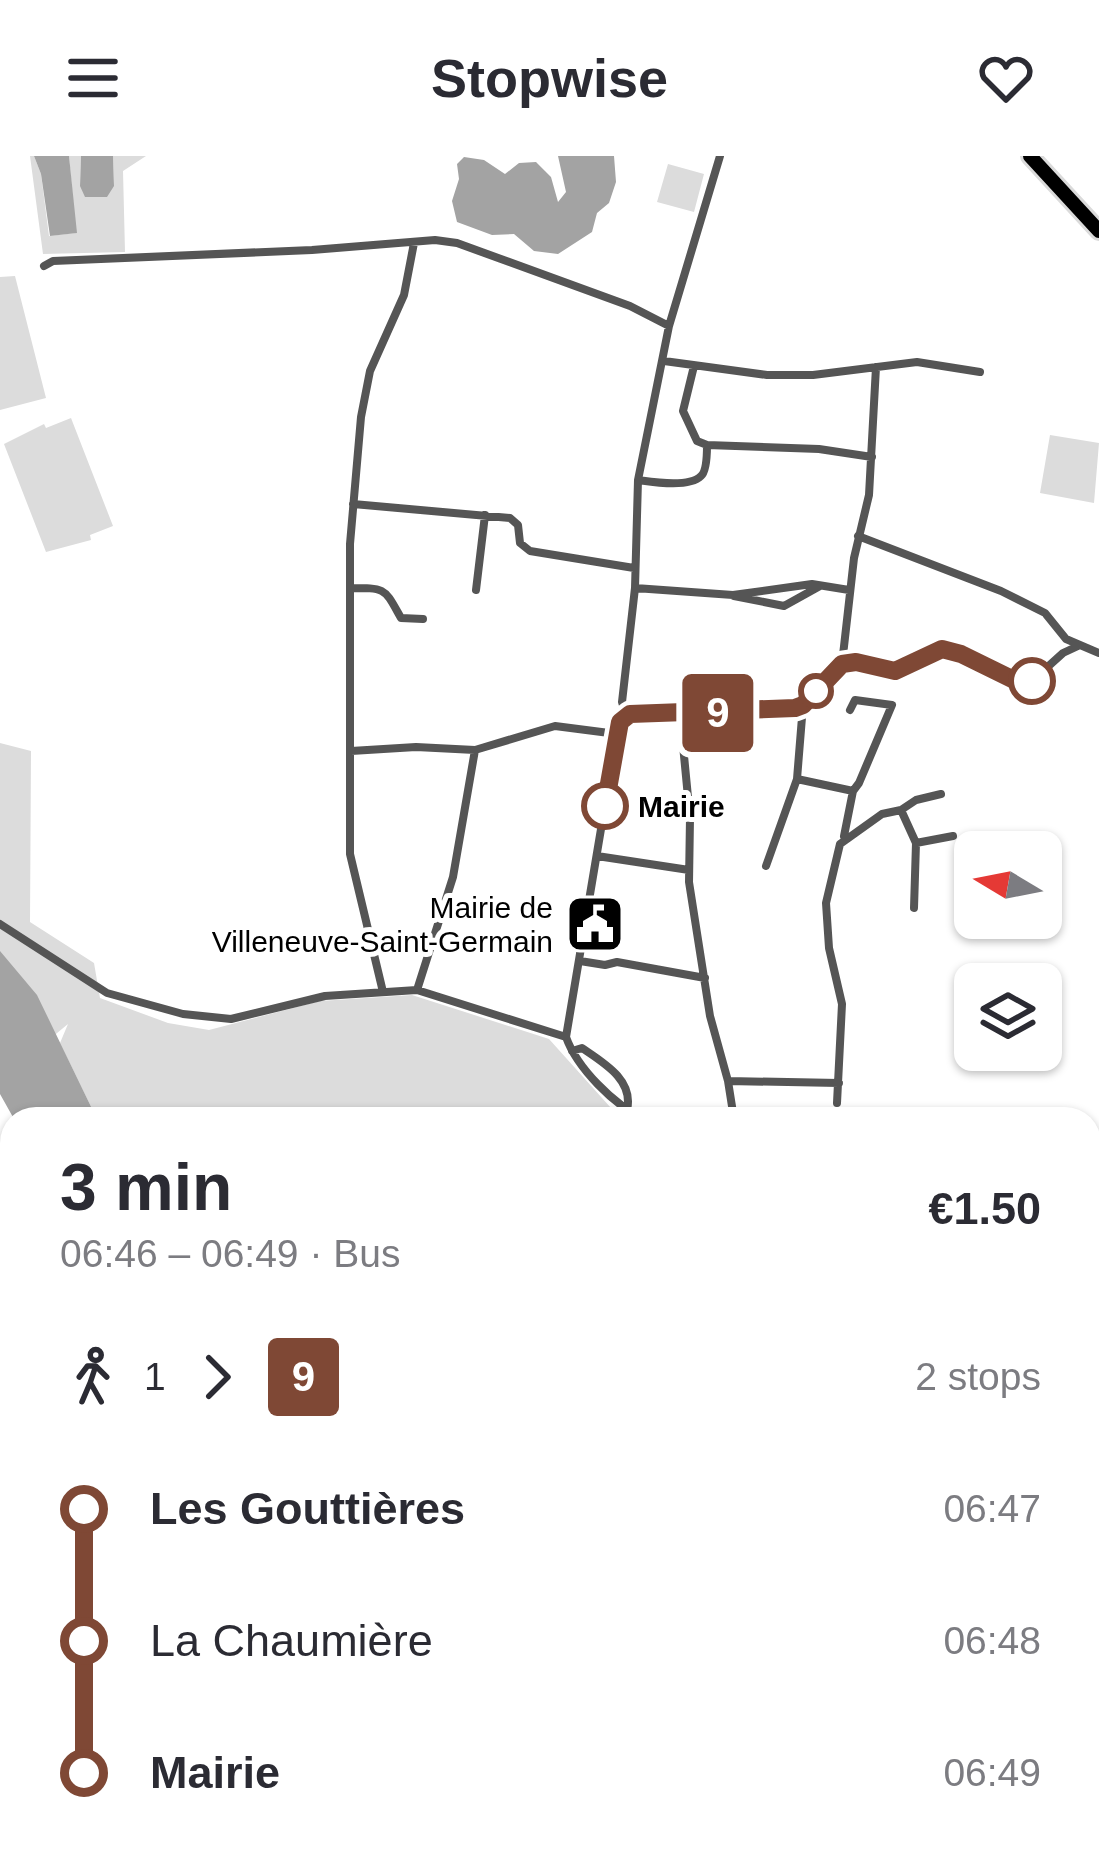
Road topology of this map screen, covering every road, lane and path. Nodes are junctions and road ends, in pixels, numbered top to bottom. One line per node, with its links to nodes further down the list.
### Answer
1 (720, 156): 6 (street)
2 (1030, 156): 3 (highway)
3 (1099, 231)
4 (414, 243): 5 (street); 6 (street); 14 (street)
5 (44, 266)
6 (669, 326): 7 (street)
7 (664, 361): 8 (street); 13 (street)
8 (694, 366): 9 (street); 11 (street)
9 (876, 367): 10 (street); 12 (street)
10 (980, 372)
11 (707, 445): 12 (street); 13 (street)
12 (872, 457): 16 (street)
13 (638, 480): 17 (street)
14 (353, 504): 15 (street); 20 (street)
15 (485, 515): 17 (street); 21 (street)
16 (858, 536): 23 (street); 27 (street)
17 (634, 568): 19 (street)
18 (820, 586): 22 (street); 23 (street); 25 (street)
19 (634, 587): 24 (street); 35 (street)
20 (350, 588): 26 (street); 38 (street)
21 (476, 590)
22 (783, 590): 24 (street); 25 (street)
23 (849, 590): 31 (street)
24 (733, 595): 25 (street)
25 (793, 602)
26 (423, 619)
27 (1059, 634): 28 (street); 29 (street)
28 (1078, 646): 29 (street); 30 (street)
29 (1063, 653): 31 (street)
30 (1099, 653)
31 (842, 664): 32 (street)
32 (803, 705): 34 (street); 39 (street)
33 (850, 710): 40 (street)
34 (680, 714): 35 (street); 48 (street)
35 (626, 716): 36 (street)
36 (617, 734): 37 (street); 46 (street)
37 (475, 750): 38 (street); 53 (street)
38 (351, 751): 54 (street)
39 (797, 779): 40 (street); 47 (street)
40 (853, 790): 44 (street)
41 (941, 794): 42 (street)
42 (901, 811): 44 (street); 45 (street)
43 (953, 836): 45 (street)
44 (844, 838): 58 (street)
45 (916, 843): 49 (street)
46 (597, 856): 48 (street); 51 (street)
47 (766, 866)
48 (689, 870): 52 (street)
49 (914, 908)
50 (0, 924): 54 (street)
51 (580, 961): 52 (street); 55 (street)
52 (705, 978): 57 (street)
53 (417, 990): 54 (street); 55 (street)
54 (383, 992)
55 (566, 1037): 56 (street)
56 (574, 1050): 60 (street); 61 (street)
57 (728, 1081): 58 (street); 62 (street)
58 (839, 1083): 59 (street)
59 (837, 1103)
60 (624, 1107)
61 (628, 1107)
62 (732, 1107)

